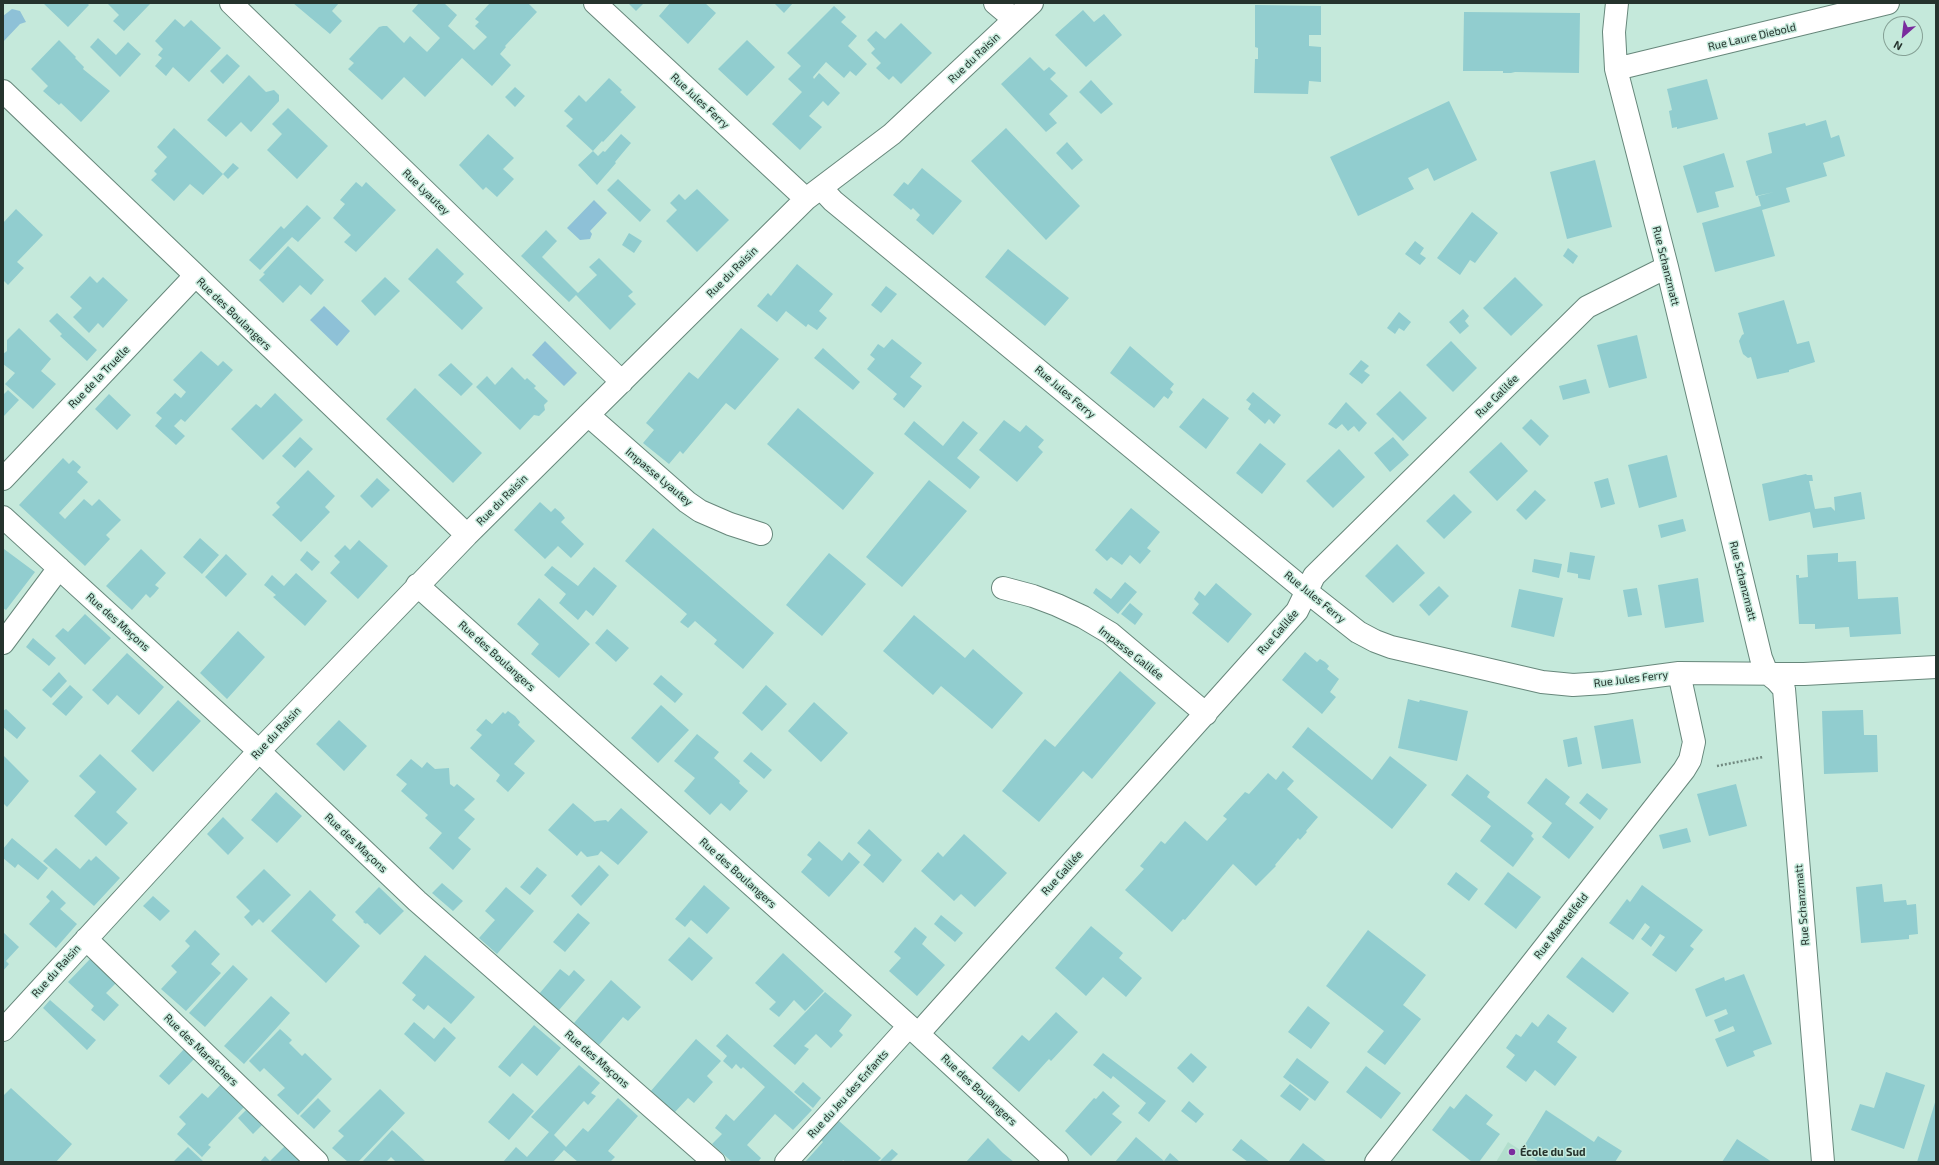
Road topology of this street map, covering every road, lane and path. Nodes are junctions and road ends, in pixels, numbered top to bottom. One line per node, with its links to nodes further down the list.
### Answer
1 (231, 3): 13 (street, Rue Lyautey)
2 (595, 3): 10 (street, Rue Jules Ferry)
3 (995, 3): 7 (street)
4 (1032, 3): 7 (street, Rue du Raisin)
5 (1617, 3): 8 (street, Rue Schanzmatt)
6 (1888, 3): 8 (street, Rue Laure Diebold)
7 (1014, 19): 10 (street, Rue du Raisin)
8 (1616, 69): 11 (street, Rue Schanzmatt)
9 (3, 91): 12 (street, Rue des Boulangers)
10 (813, 193): 13 (street, Rue du Raisin); 22 (street, Rue Jules Ferry)
11 (1667, 267): 22 (street, Rue Galilée); 26 (street, Rue Schanzmatt)
12 (195, 276): 15 (street, Rue de la Truelle); 18 (street, Rue des Boulangers)
13 (622, 382): 14 (street, Rue du Raisin)
14 (588, 416): 17 (street, Impasse Lyautey); 18 (street, Rue du Raisin)
15 (3, 479)
16 (3, 517): 19 (street, Rue des Maçons)
17 (761, 534)
18 (467, 535): 20 (street, Rue du Raisin)
19 (59, 568): 23 (street); 28 (street, Rue des Maçons)
20 (417, 585): 28 (street, Rue du Raisin); 33 (street, Rue des Boulangers)
21 (1004, 588): 27 (street, Impasse Galilée)
22 (1306, 591): 25 (street, Rue Jules Ferry); 27 (street, Rue Galilée)
23 (3, 643)
24 (1936, 667): 26 (street, Rue Jules Ferry)
25 (1679, 673): 26 (street, Rue Jules Ferry); 30 (street, Rue Maettelfeld)
26 (1767, 673): 39 (street, Rue Schanzmatt)
27 (1206, 714): 33 (street, Rue Galilée)
28 (259, 751): 31 (street, Rue du Raisin); 35 (street, Rue des Maçons)
29 (1767, 756): 30 (path)
30 (1684, 770): 38 (street, Rue Maettelfeld)
31 (86, 939): 32 (street, Rue du Raisin); 34 (street, Rue des Maraîchers)
32 (3, 1030)
33 (913, 1030): 36 (street, Rue du Jeu des Enfants); 37 (street, Rue des Boulangers)
34 (317, 1162)
35 (714, 1162)
36 (786, 1162)
37 (1057, 1162)
38 (1376, 1162)
39 (1823, 1162)

